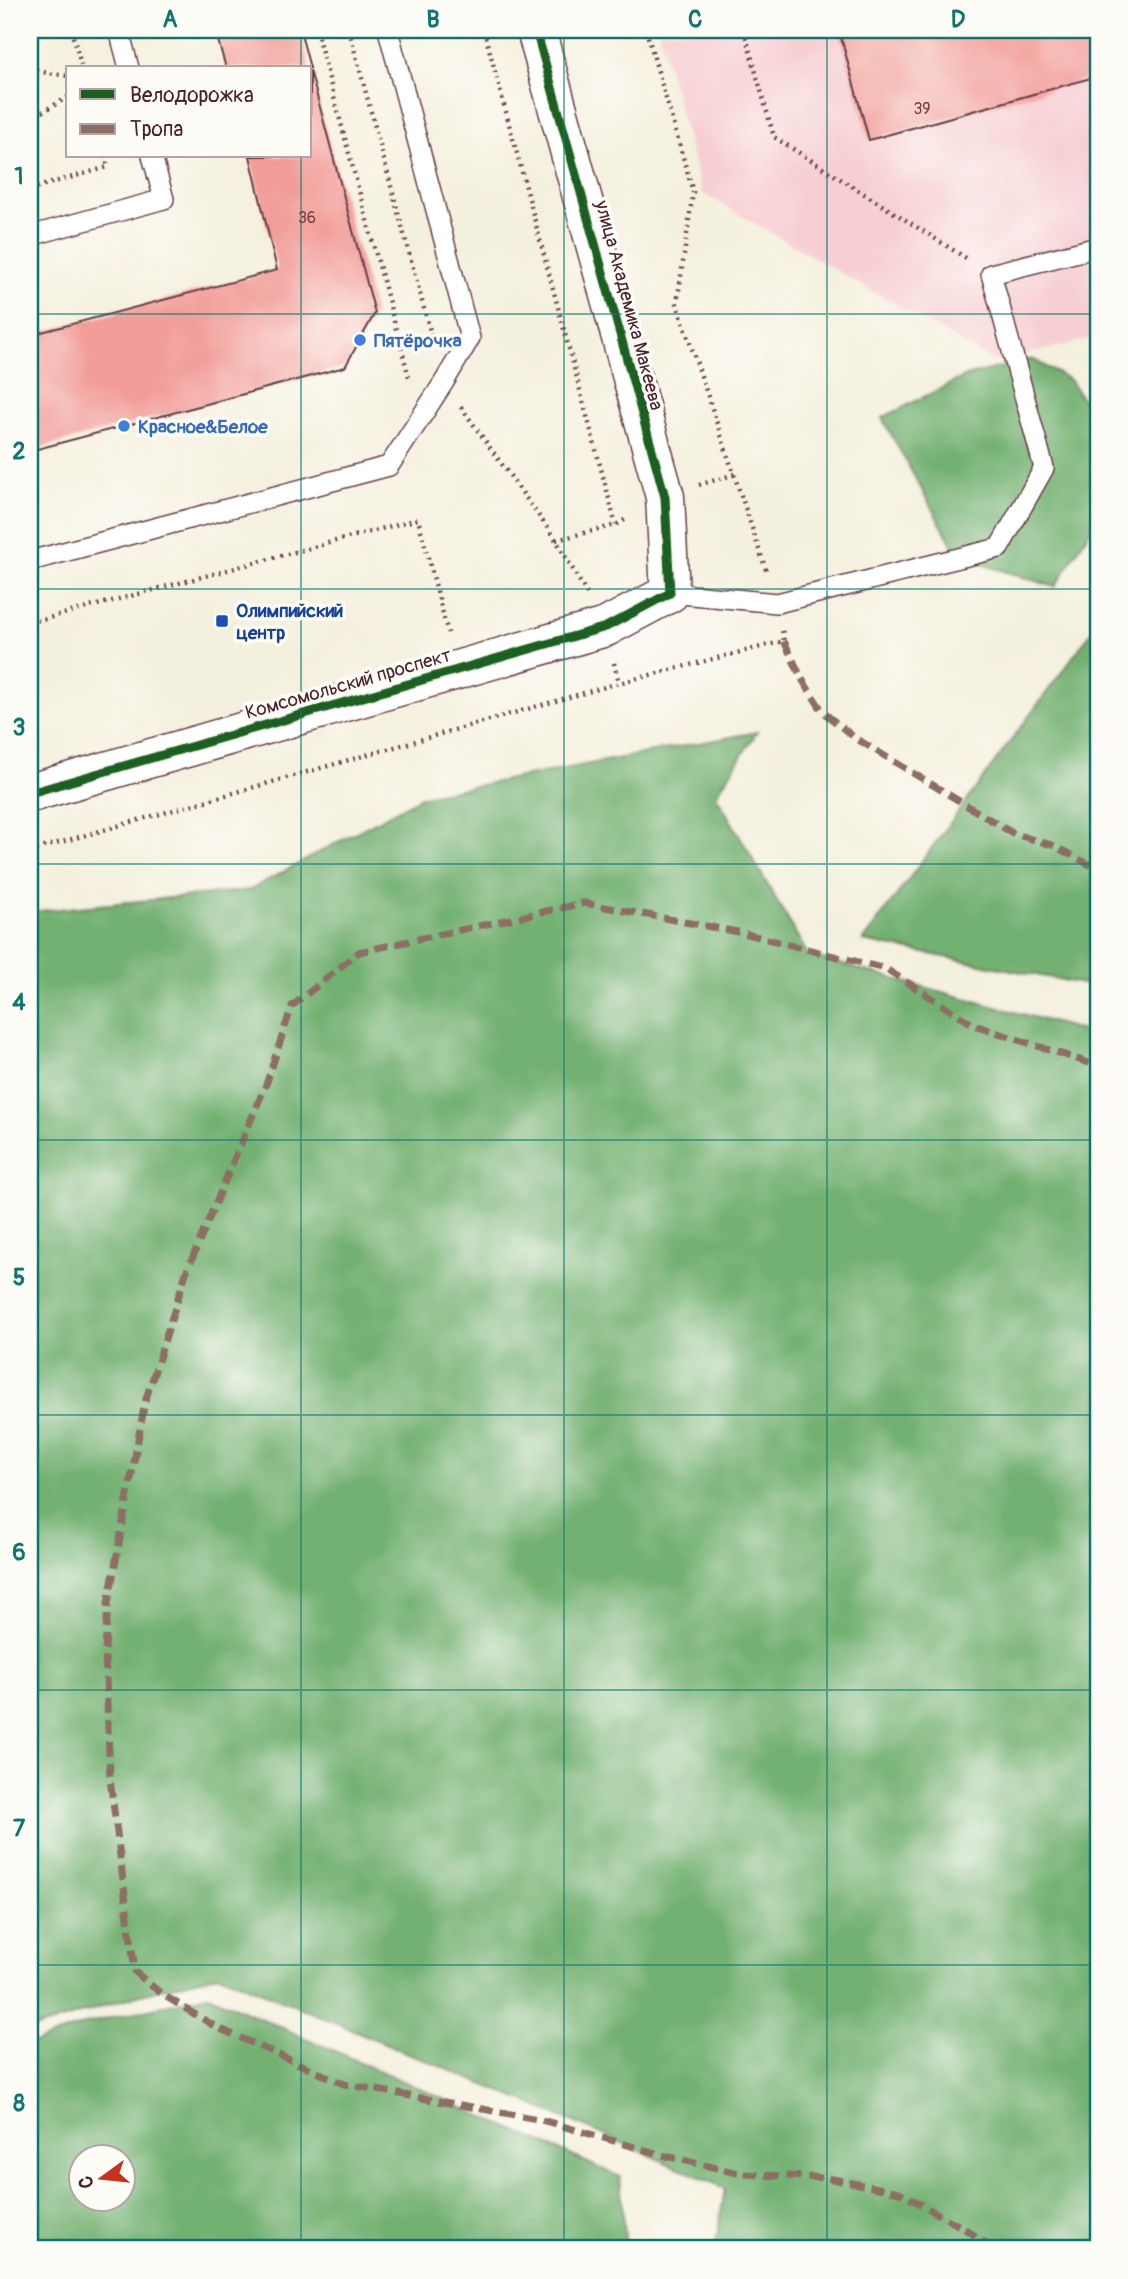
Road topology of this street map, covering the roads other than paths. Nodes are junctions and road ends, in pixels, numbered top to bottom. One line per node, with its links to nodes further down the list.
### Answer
1 (119, 30): 4 (lane)
2 (388, 30): 8 (lane)
3 (536, 30): 9 (street, улица Академика Макеева)
4 (128, 66)
5 (153, 158): 6 (lane)
6 (30, 236)
7 (1098, 247): 9 (lane)
8 (30, 561)
9 (670, 593): 10 (street, Комсомольский проспект)
10 (30, 793)

